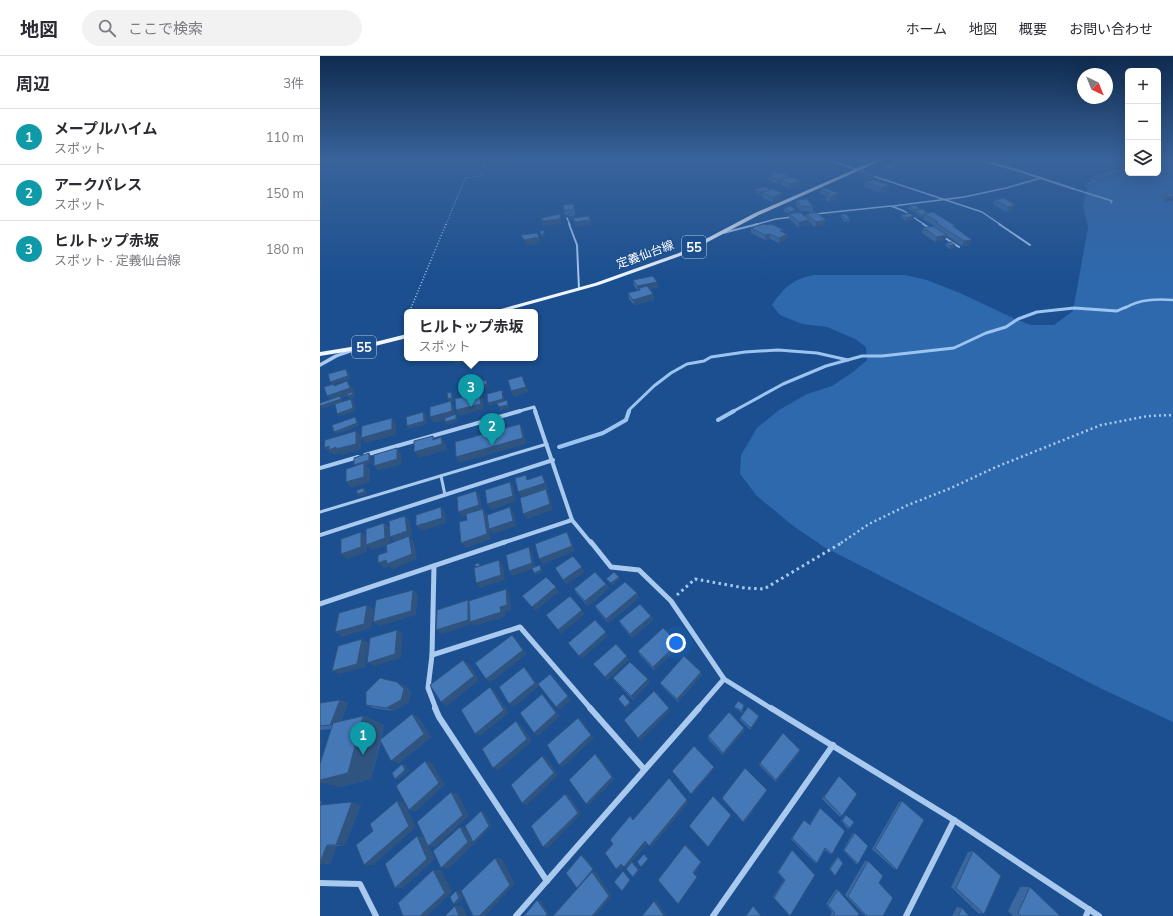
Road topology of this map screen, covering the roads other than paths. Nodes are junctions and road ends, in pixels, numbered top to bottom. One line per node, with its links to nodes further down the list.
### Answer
1 (793, 198): 11 (main road, 定義仙台線 / 55)
2 (949, 198): 4 (lane)
3 (1106, 198): 5 (lane)
4 (943, 199): 6 (lane); 13 (lane)
5 (1111, 203)
6 (892, 206): 7 (lane); 10 (lane)
7 (814, 214)
8 (799, 216): 11 (lane)
9 (567, 218): 15 (lane)
10 (935, 231)
11 (720, 233): 15 (main road, 定義仙台線 / 55)
12 (941, 235): 14 (lane)
13 (1030, 245)
14 (959, 248)
15 (579, 289): 16 (main road, 定義仙台線 / 55)
16 (505, 309)
17 (404, 337): 18 (main road, 55)
18 (364, 347): 19 (main road, 55); 20 (street)
19 (320, 354)
20 (320, 365)
21 (547, 444): 22 (street); 23 (street); 24 (lane)
22 (553, 460): 25 (street); 27 (street)
23 (320, 468)
24 (442, 476): 25 (lane); 26 (lane)
25 (445, 495): 28 (street)
26 (320, 512)
27 (572, 520): 29 (street); 32 (street)
28 (320, 535)
29 (434, 566): 30 (street); 31 (street)
30 (320, 604)
31 (432, 655): 34 (street); 36 (street)
32 (724, 679): 33 (street); 34 (street)
33 (832, 745): 35 (street); 41 (street)
34 (644, 769): 36 (street)
35 (954, 820): 38 (street); 42 (street)
36 (547, 881): 40 (street)
37 (320, 883): 39 (street)
38 (1088, 912): 43 (street)
39 (376, 916)
40 (516, 916)
41 (713, 916)
42 (906, 916)
43 (1099, 916)

